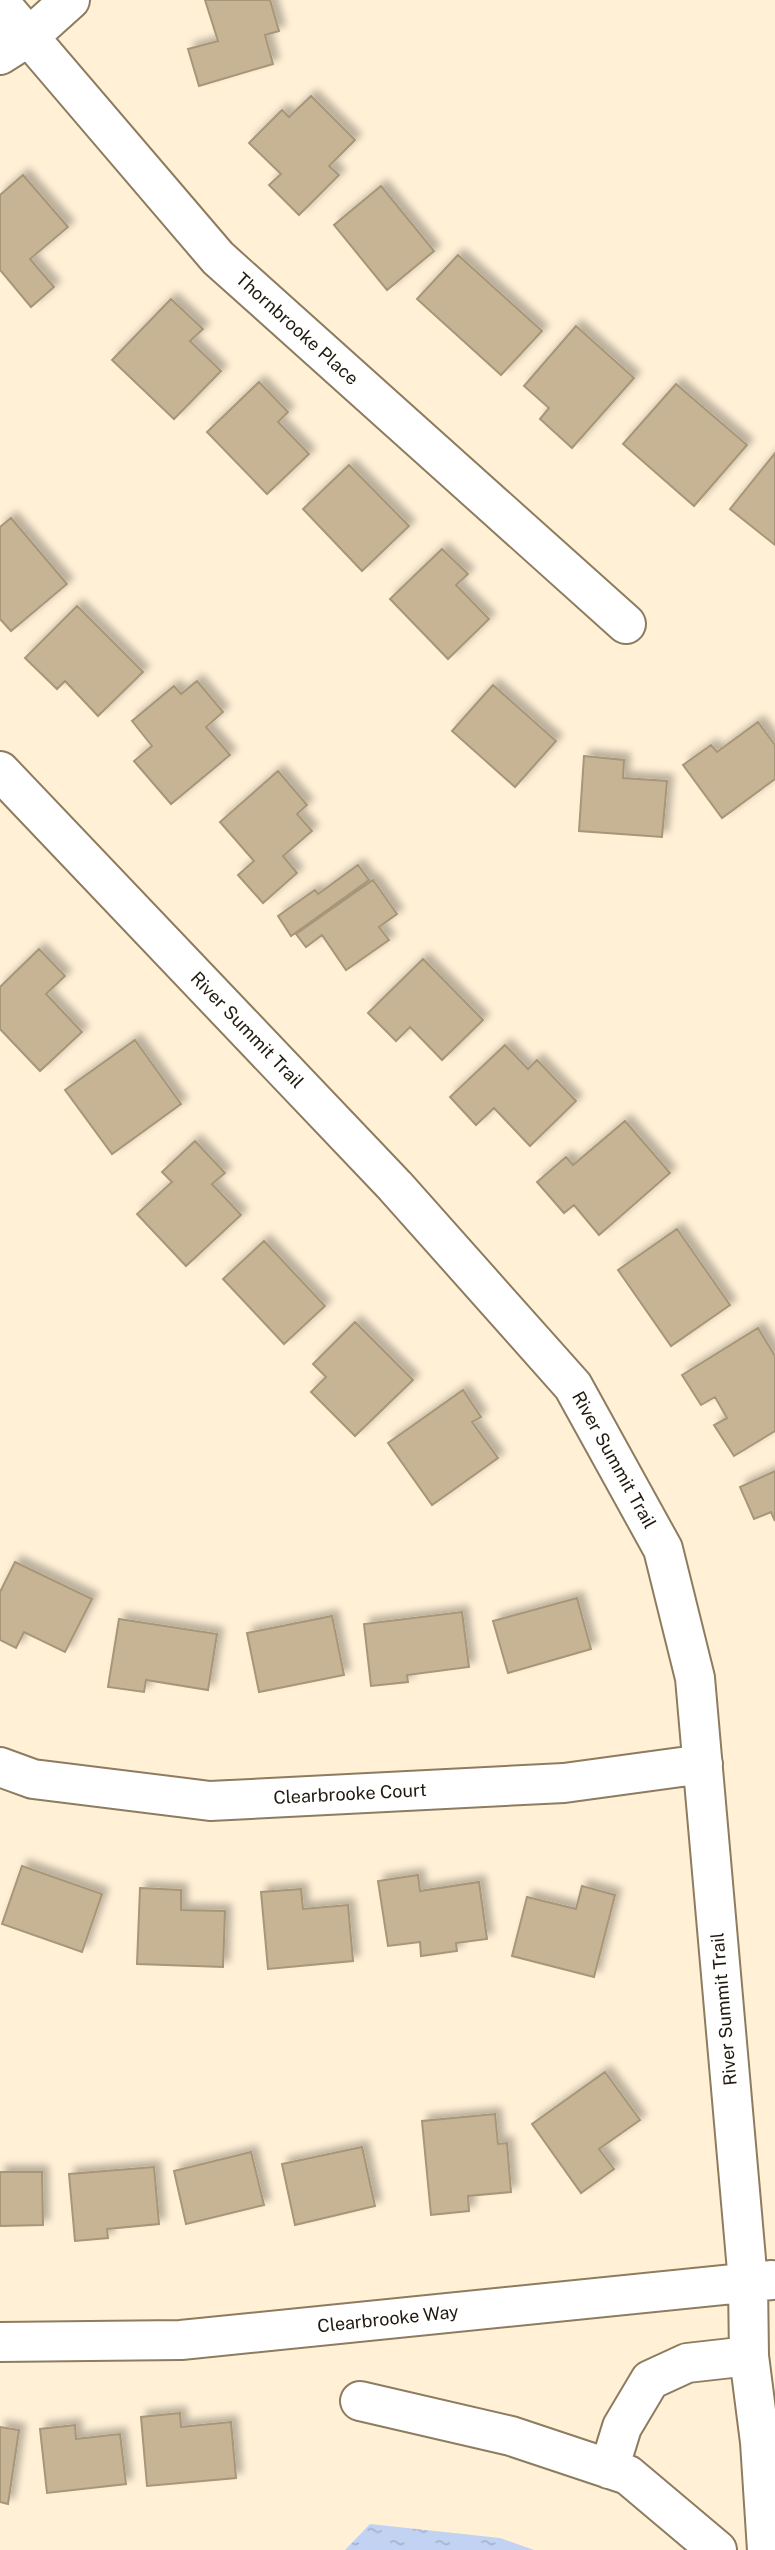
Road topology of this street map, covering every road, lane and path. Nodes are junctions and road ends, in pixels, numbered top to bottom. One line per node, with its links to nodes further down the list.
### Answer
1 (70, 0): 3 (street)
2 (0, 3): 3 (street, Thornbrooke Place)
3 (15, 46): 4 (street, Thornbrooke Place)
4 (626, 624)
5 (0, 771): 6 (street, River Summit Trail)
6 (703, 1764): 7 (street, Clearbrooke Court); 8 (street, River Summit Trail)
7 (0, 1767)
8 (762, 2281): 9 (street, Clearbrooke Way); 10 (street, River Summit Trail)
9 (0, 2342)
10 (749, 2356): 12 (street); 14 (street, River Summit Trail)
11 (360, 2401): 12 (street)
12 (609, 2469): 13 (street)
13 (717, 2550)
14 (767, 2550)

